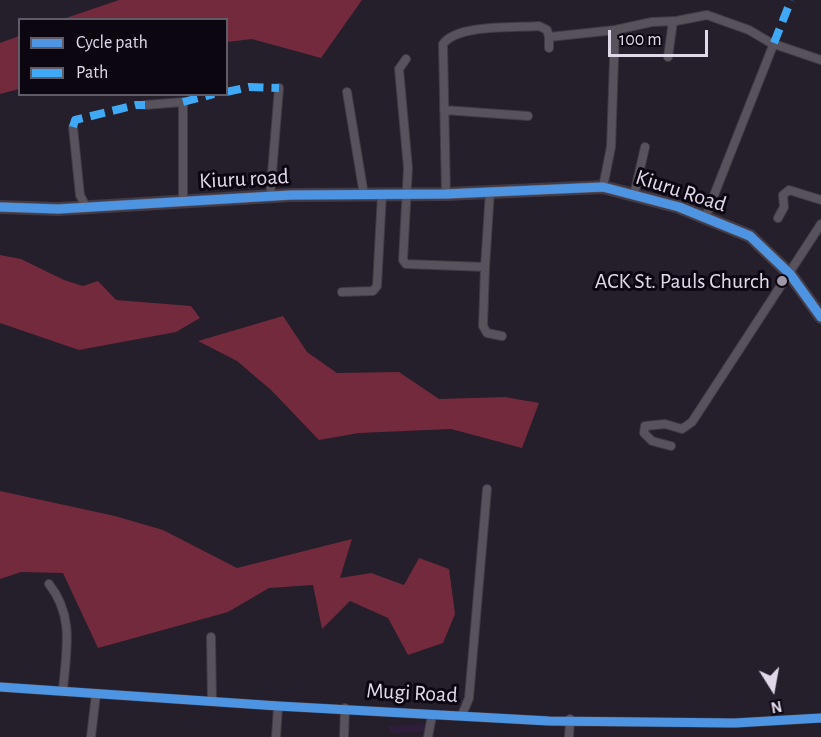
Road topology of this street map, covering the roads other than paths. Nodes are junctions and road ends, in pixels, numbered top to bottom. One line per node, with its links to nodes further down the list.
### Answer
1 (673, 21): 2 (street); 4 (street); 6 (street)
2 (615, 32): 3 (street); 16 (street)
3 (549, 37): 5 (street); 12 (street)
4 (774, 44): 8 (street); 28 (street)
5 (549, 48)
6 (668, 57)
7 (406, 59): 19 (street)
8 (821, 60)
9 (279, 88): 23 (street)
10 (347, 92): 21 (street)
11 (144, 105): 25 (street)
12 (444, 110): 13 (street); 20 (street)
13 (528, 116)
14 (73, 127): 27 (street)
15 (645, 147): 22 (street)
16 (603, 188): 17 (street, Kiuru Road); 22 (street, Kiuru Road)
17 (490, 191): 20 (street, Kiuru road); 31 (street)
18 (382, 194): 19 (street, Kiuru road); 21 (street, Kiuru road); 33 (street)
19 (407, 194): 20 (street, Kiuru road); 31 (street)
20 (446, 194)
21 (364, 195): 23 (street, Kiuru road)
22 (634, 195): 28 (street, Kiuru Road)
23 (270, 197): 25 (street, Kiuru road)
24 (821, 200): 29 (street)
25 (183, 201): 27 (street, Kiuru road)
26 (0, 207): 27 (street, Kiuru road)
27 (86, 207)
28 (705, 218): 32 (street, Kiuru Road)
29 (778, 219)
30 (821, 224): 32 (street)
31 (485, 267): 35 (street)
32 (790, 274): 34 (street, Kiuru Road); 36 (street)
33 (342, 292)
34 (821, 317)
35 (502, 336)
36 (671, 446)
37 (487, 489): 47 (street)
38 (49, 584): 41 (street)
39 (211, 637): 43 (street)
40 (0, 687): 41 (street, Mugi Road)
41 (63, 690): 42 (street, Mugi Road)
42 (96, 694): 43 (street, Mugi Road); 50 (street)
43 (213, 701): 44 (street, Mugi Road)
44 (278, 706): 45 (street, Mugi Road); 51 (street)
45 (345, 708): 46 (street, Mugi Road); 52 (street)
46 (432, 715): 47 (street, Mugi Road); 53 (street)
47 (462, 715): 49 (street, Mugi Road)
48 (821, 718): 49 (street, Mugi Road)
49 (570, 719): 54 (street)
50 (91, 737)
51 (276, 737)
52 (344, 737)
53 (428, 737)
54 (569, 737)

